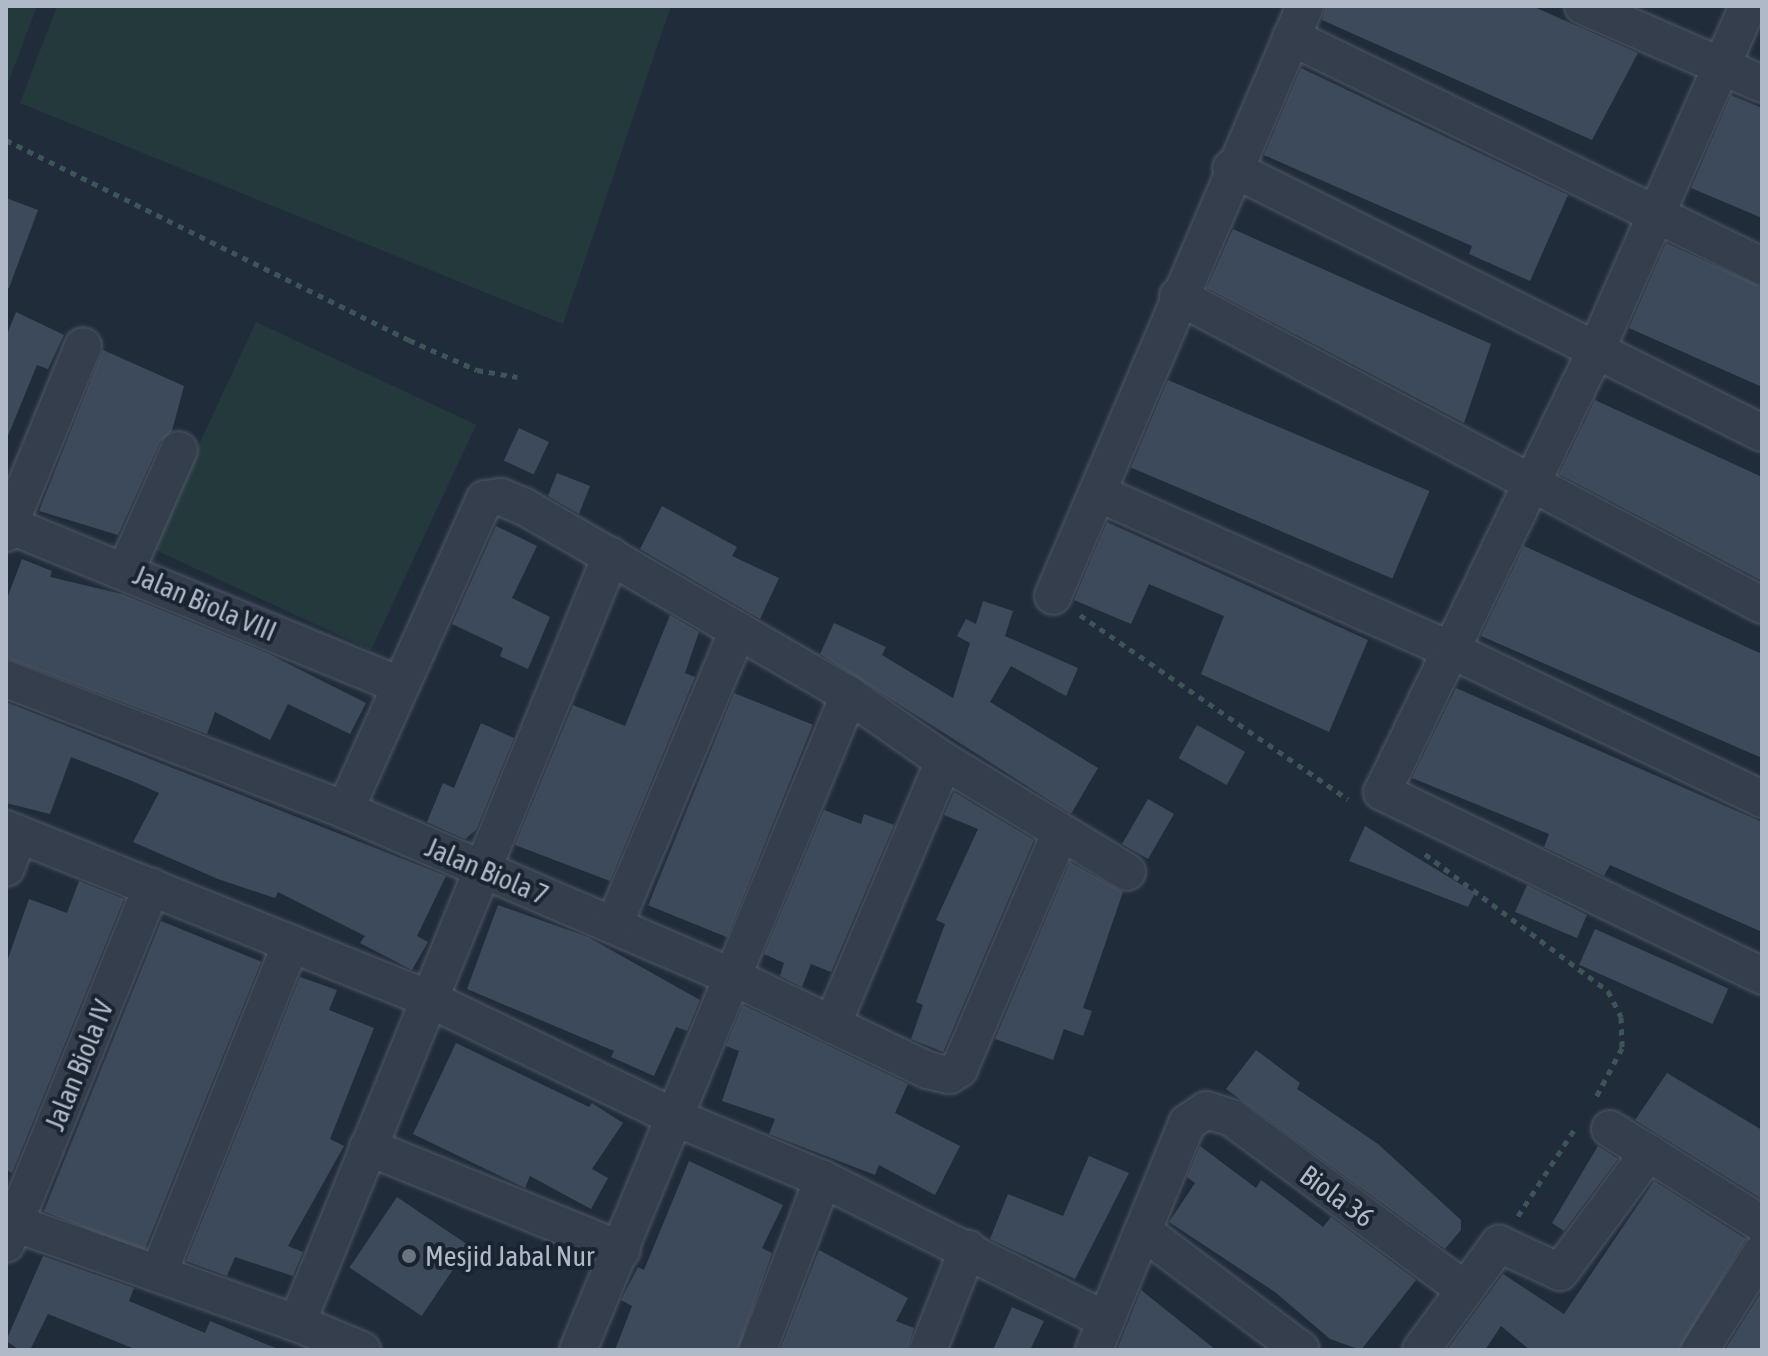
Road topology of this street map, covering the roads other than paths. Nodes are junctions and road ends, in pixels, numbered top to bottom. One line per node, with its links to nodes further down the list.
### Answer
1 (1583, 6): 4 (street)
2 (1748, 6): 4 (street)
3 (1298, 21): 6 (street); 7 (street)
4 (1721, 66): 5 (street); 7 (street)
5 (1762, 84)
6 (1231, 168): 9 (street); 11 (street)
7 (1656, 214): 8 (street); 11 (street)
8 (1762, 266)
9 (1178, 296): 14 (street); 15 (street)
10 (83, 346): 16 (street)
11 (1597, 348): 12 (street); 14 (street)
12 (1762, 433)
13 (179, 450): 18 (street)
14 (1533, 482): 20 (street); 22 (street)
15 (1100, 494): 19 (street); 22 (street)
16 (8, 529): 18 (street, Jalan Biola VIII)
17 (611, 556): 21 (street); 24 (street); 32 (street)
18 (126, 570): 24 (street, Jalan Biola VIII)
19 (1053, 596)
20 (1762, 605)
21 (738, 630): 25 (street); 35 (street)
22 (1451, 650): 27 (street); 38 (street)
23 (6, 679): 28 (street, Jalan Biola 7)
24 (399, 685): 28 (street)
25 (849, 695): 26 (street); 37 (street)
26 (944, 761): 30 (street); 40 (street)
27 (1762, 799)
28 (345, 810): 32 (street, Jalan Biola 7)
29 (12, 831): 31 (street); 34 (street)
30 (1060, 833): 33 (street); 40 (street, Jalan Biola 7)
31 (6, 868)
32 (481, 868): 35 (street, Jalan Biola 7); 39 (street)
33 (1127, 872)
34 (152, 887): 36 (street); 48 (street, Jalan Biola IV)
35 (614, 925): 37 (street, Jalan Biola 7)
36 (291, 943): 39 (street); 52 (street)
37 (731, 976): 40 (street, Jalan Biola 7); 41 (street)
38 (1762, 976)
39 (429, 999): 41 (street); 43 (street)
40 (832, 1025)
41 (674, 1117): 45 (street); 50 (street)
42 (1610, 1129): 44 (street)
43 (368, 1147): 50 (street); 54 (street)
44 (1649, 1152): 46 (street); 53 (street)
45 (823, 1179): 49 (street); 58 (street)
46 (1762, 1224)
47 (1144, 1232): 53 (street, Biola 36); 55 (street); 60 (street)
48 (10, 1233): 52 (street)
49 (968, 1249): 55 (street); 59 (street)
50 (622, 1250): 57 (street)
51 (1762, 1252): 62 (street)
52 (159, 1272): 54 (street)
53 (1464, 1289): 61 (street)
54 (297, 1323): 56 (street)
55 (1100, 1335)
56 (362, 1350)
57 (578, 1350)
58 (758, 1350)
59 (928, 1350)
60 (1301, 1350)
61 (1421, 1350)
62 (1700, 1350)

